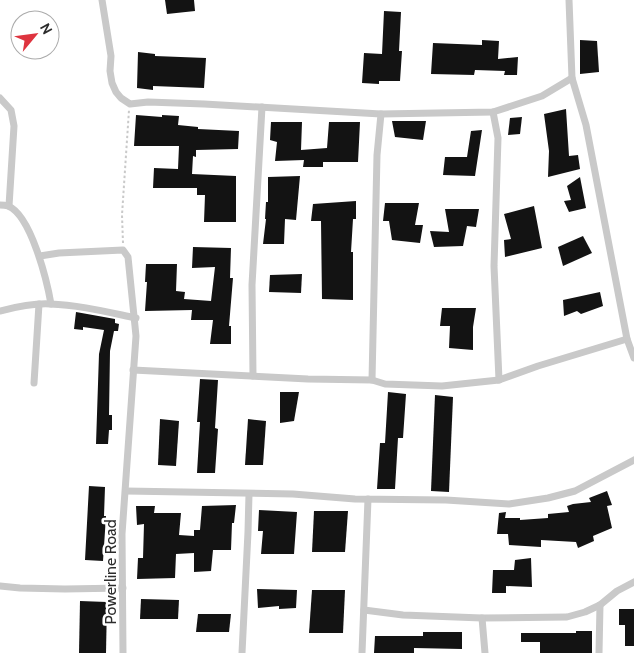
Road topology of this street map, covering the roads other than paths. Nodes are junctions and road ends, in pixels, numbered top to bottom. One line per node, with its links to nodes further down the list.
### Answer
1 (102, 0): 5 (street)
2 (569, 0): 3 (street)
3 (572, 78): 6 (street); 15 (street)
4 (0, 98): 9 (street)
5 (262, 107): 7 (street); 18 (street)
6 (493, 112): 7 (street); 20 (street)
7 (381, 114): 19 (street)
8 (0, 205): 9 (street)
9 (8, 206): 10 (street)
10 (40, 256): 12 (street); 14 (street, Powerline Road)
11 (39, 304): 12 (street); 13 (street); 21 (street)
12 (51, 304): 14 (street)
13 (0, 311)
14 (136, 318): 17 (street, Powerline Road)
15 (627, 339): 16 (street); 20 (street)
16 (634, 358)
17 (133, 370): 18 (street); 23 (street, Powerline Road)
18 (253, 376): 19 (street)
19 (372, 380): 20 (street)
20 (499, 380)
21 (34, 383)
22 (634, 460): 25 (street)
23 (126, 491): 24 (street); 28 (street, Powerline Road)
24 (249, 494): 25 (street); 33 (street)
25 (368, 499): 30 (street)
26 (634, 582): 29 (street)
27 (0, 586): 28 (street)
28 (123, 588): 32 (street, Powerline Road)
29 (600, 605): 31 (street); 36 (street)
30 (364, 610): 31 (street); 34 (street)
31 (482, 618): 35 (street)
32 (123, 653)
33 (242, 653)
34 (362, 653)
35 (485, 653)
36 (599, 653)

